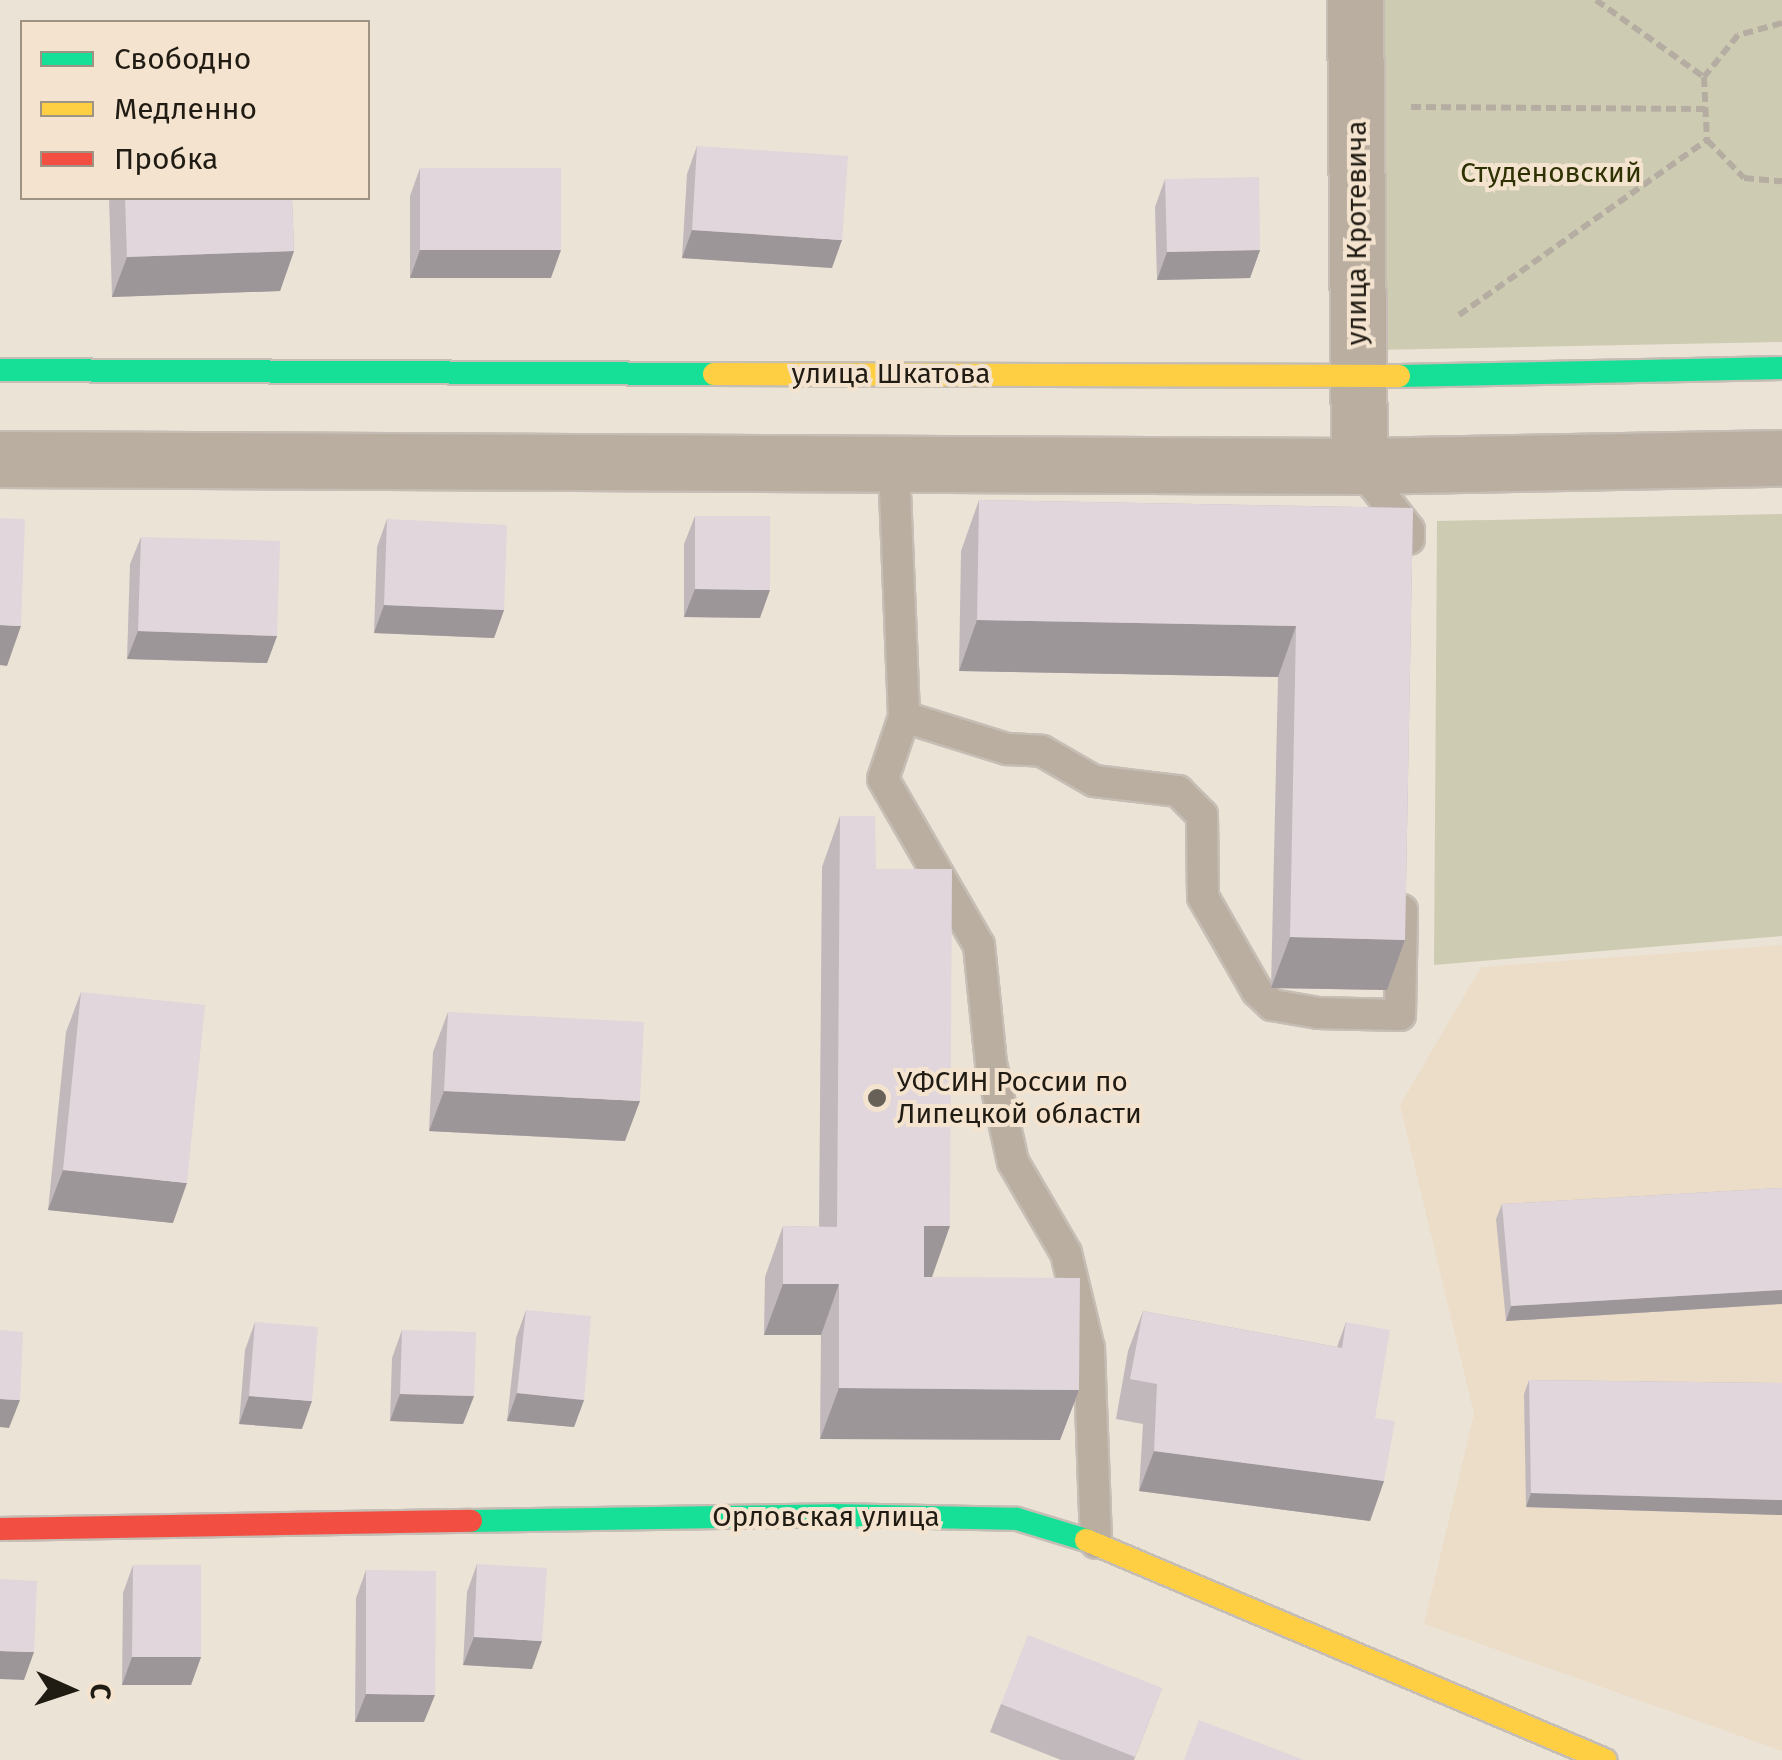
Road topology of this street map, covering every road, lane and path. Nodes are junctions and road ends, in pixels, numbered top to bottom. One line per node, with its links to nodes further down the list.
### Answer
1 (1355, 0): 12 (street, улица Кротевича)
2 (1596, 0): 4 (path)
3 (1782, 23): 4 (path)
4 (1704, 78): 6 (path)
5 (1404, 107): 6 (path)
6 (1705, 109): 7 (path)
7 (1708, 140): 8 (path); 9 (path)
8 (1782, 181)
9 (1457, 316)
10 (1782, 368): 12 (street, улица Шкатова)
11 (0, 370): 12 (street, улица Шкатова)
12 (1358, 377): 16 (street, улица Кротевича)
13 (1782, 458): 16 (street)
14 (0, 460): 15 (street)
15 (894, 466): 16 (street); 18 (lane)
16 (1359, 466): 17 (lane)
17 (1408, 568)
18 (904, 717): 19 (lane); 21 (lane)
19 (1403, 880)
20 (0, 1528): 21 (street, Орловская улица)
21 (1096, 1544): 22 (street, Орловская улица)
22 (1605, 1760)

